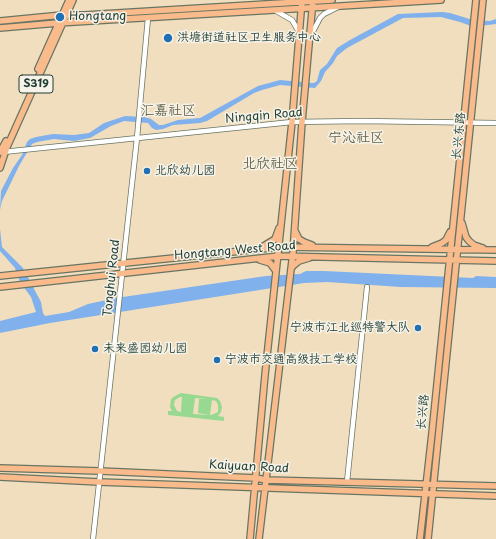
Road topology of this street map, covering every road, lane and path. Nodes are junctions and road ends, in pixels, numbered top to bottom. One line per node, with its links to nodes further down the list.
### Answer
1 (68, 0): 12 (main road, S319)
2 (74, 0): 12 (main road, S319)
3 (285, 0): 11 (street)
4 (332, 0): 9 (main road)
5 (441, 0): 10 (main road)
6 (476, 0): 21 (main road, 长兴东路)
7 (483, 0): 22 (main road, 长兴东路)
8 (302, 3): 9 (main road); 11 (main road); 17 (main road)
9 (313, 3): 10 (main road); 18 (main road)
10 (339, 6): 18 (street)
11 (274, 7): 12 (main road); 13 (main road); 17 (street)
12 (64, 15): 14 (main road); 15 (main road, S319)
13 (148, 18): 15 (main road); 24 (street, Tonghui Road)
14 (0, 21)
15 (61, 23): 16 (main road); 25 (main road, S319)
16 (0, 28)
17 (299, 34): 19 (main road)
18 (310, 38): 20 (main road)
19 (292, 122): 20 (street, Ningqin Road); 24 (street, Ningqin Road); 27 (main road)
20 (302, 122): 21 (street, Ningqin Road); 30 (main road)
21 (464, 122): 22 (street, Ningqin Road); 29 (main road, 长兴东路)
22 (472, 123): 23 (street, Ningqin Road); 28 (main road, 长兴东路)
23 (496, 123)
24 (137, 138): 25 (street, Ningqin Road); 46 (street, Tonghui Road)
25 (2, 152): 26 (main road, S319)
26 (0, 168)
27 (283, 212): 32 (main road); 37 (main road)
28 (461, 218): 36 (main road, 长兴东路); 38 (main road)
29 (453, 223): 34 (main road); 35 (main road, 长兴东路)
30 (294, 228): 31 (main road); 33 (main road)
31 (293, 246): 32 (main road, Hongtang West Road); 33 (main road, Hongtang West Road); 40 (main road)
32 (280, 247): 37 (main road, Hongtang West Road); 39 (main road)
33 (318, 247): 34 (main road, Hongtang West Road)
34 (422, 248): 35 (main road, Hongtang West Road)
35 (451, 249): 36 (main road, Hongtang West Road); 43 (main road, 长兴东路)
36 (457, 249): 38 (main road, Hongtang West Road); 44 (main road, 长兴东路)
37 (249, 250): 46 (main road, Hongtang West Road)
38 (494, 250)
39 (279, 256): 40 (main road, Hongtang West Road); 42 (main road, Hongtang West Road); 49 (main road)
40 (292, 256): 41 (main road, Hongtang West Road); 47 (main road)
41 (318, 256): 43 (main road, Hongtang West Road); 47 (main road)
42 (250, 260): 48 (main road, Hongtang West Road); 49 (main road)
43 (450, 260): 44 (main road, Hongtang West Road); 50 (main road, 长兴东路)
44 (456, 260): 45 (main road, Hongtang West Road); 51 (main road, 长兴东路)
45 (496, 261)
46 (124, 263): 48 (street, Tonghui Road); 52 (main road, Hongtang West Road)
47 (290, 272): 59 (main road)
48 (123, 273): 53 (main road, Hongtang West Road); 56 (street, Tonghui Road)
49 (277, 273): 58 (main road)
50 (448, 275): 62 (main road, 长兴路)
51 (455, 275): 63 (main road, 长兴路)
52 (0, 276)
53 (0, 287)
54 (367, 287): 61 (street)
55 (0, 468): 56 (main road, Kaiyuan Road)
56 (100, 471): 58 (main road, Kaiyuan Road); 60 (street, Tonghui Road)
57 (0, 477): 60 (main road, Kaiyuan Road)
58 (256, 478): 59 (main road, Kaiyuan Road); 65 (main road)
59 (266, 480): 61 (main road, Kaiyuan Road); 66 (main road)
60 (99, 482): 65 (main road, Kaiyuan Road); 70 (street, Tonghui Road)
61 (347, 482): 62 (main road, Kaiyuan Road)
62 (426, 484): 63 (main road, Kaiyuan Road); 67 (main road, 长兴路)
63 (434, 485): 64 (main road, Kaiyuan Road); 68 (main road, 长兴路)
64 (496, 486)
65 (255, 487): 66 (main road, Kaiyuan Road); 71 (main road)
66 (265, 487): 67 (main road, Kaiyuan Road); 72 (main road)
67 (425, 494): 68 (main road, Kaiyuan Road); 73 (main road, 长兴路)
68 (433, 494): 69 (main road, Kaiyuan Road); 74 (main road, 长兴路)
69 (496, 496)
70 (93, 539)
71 (250, 539)
72 (259, 539)
73 (420, 539)
74 (428, 539)

